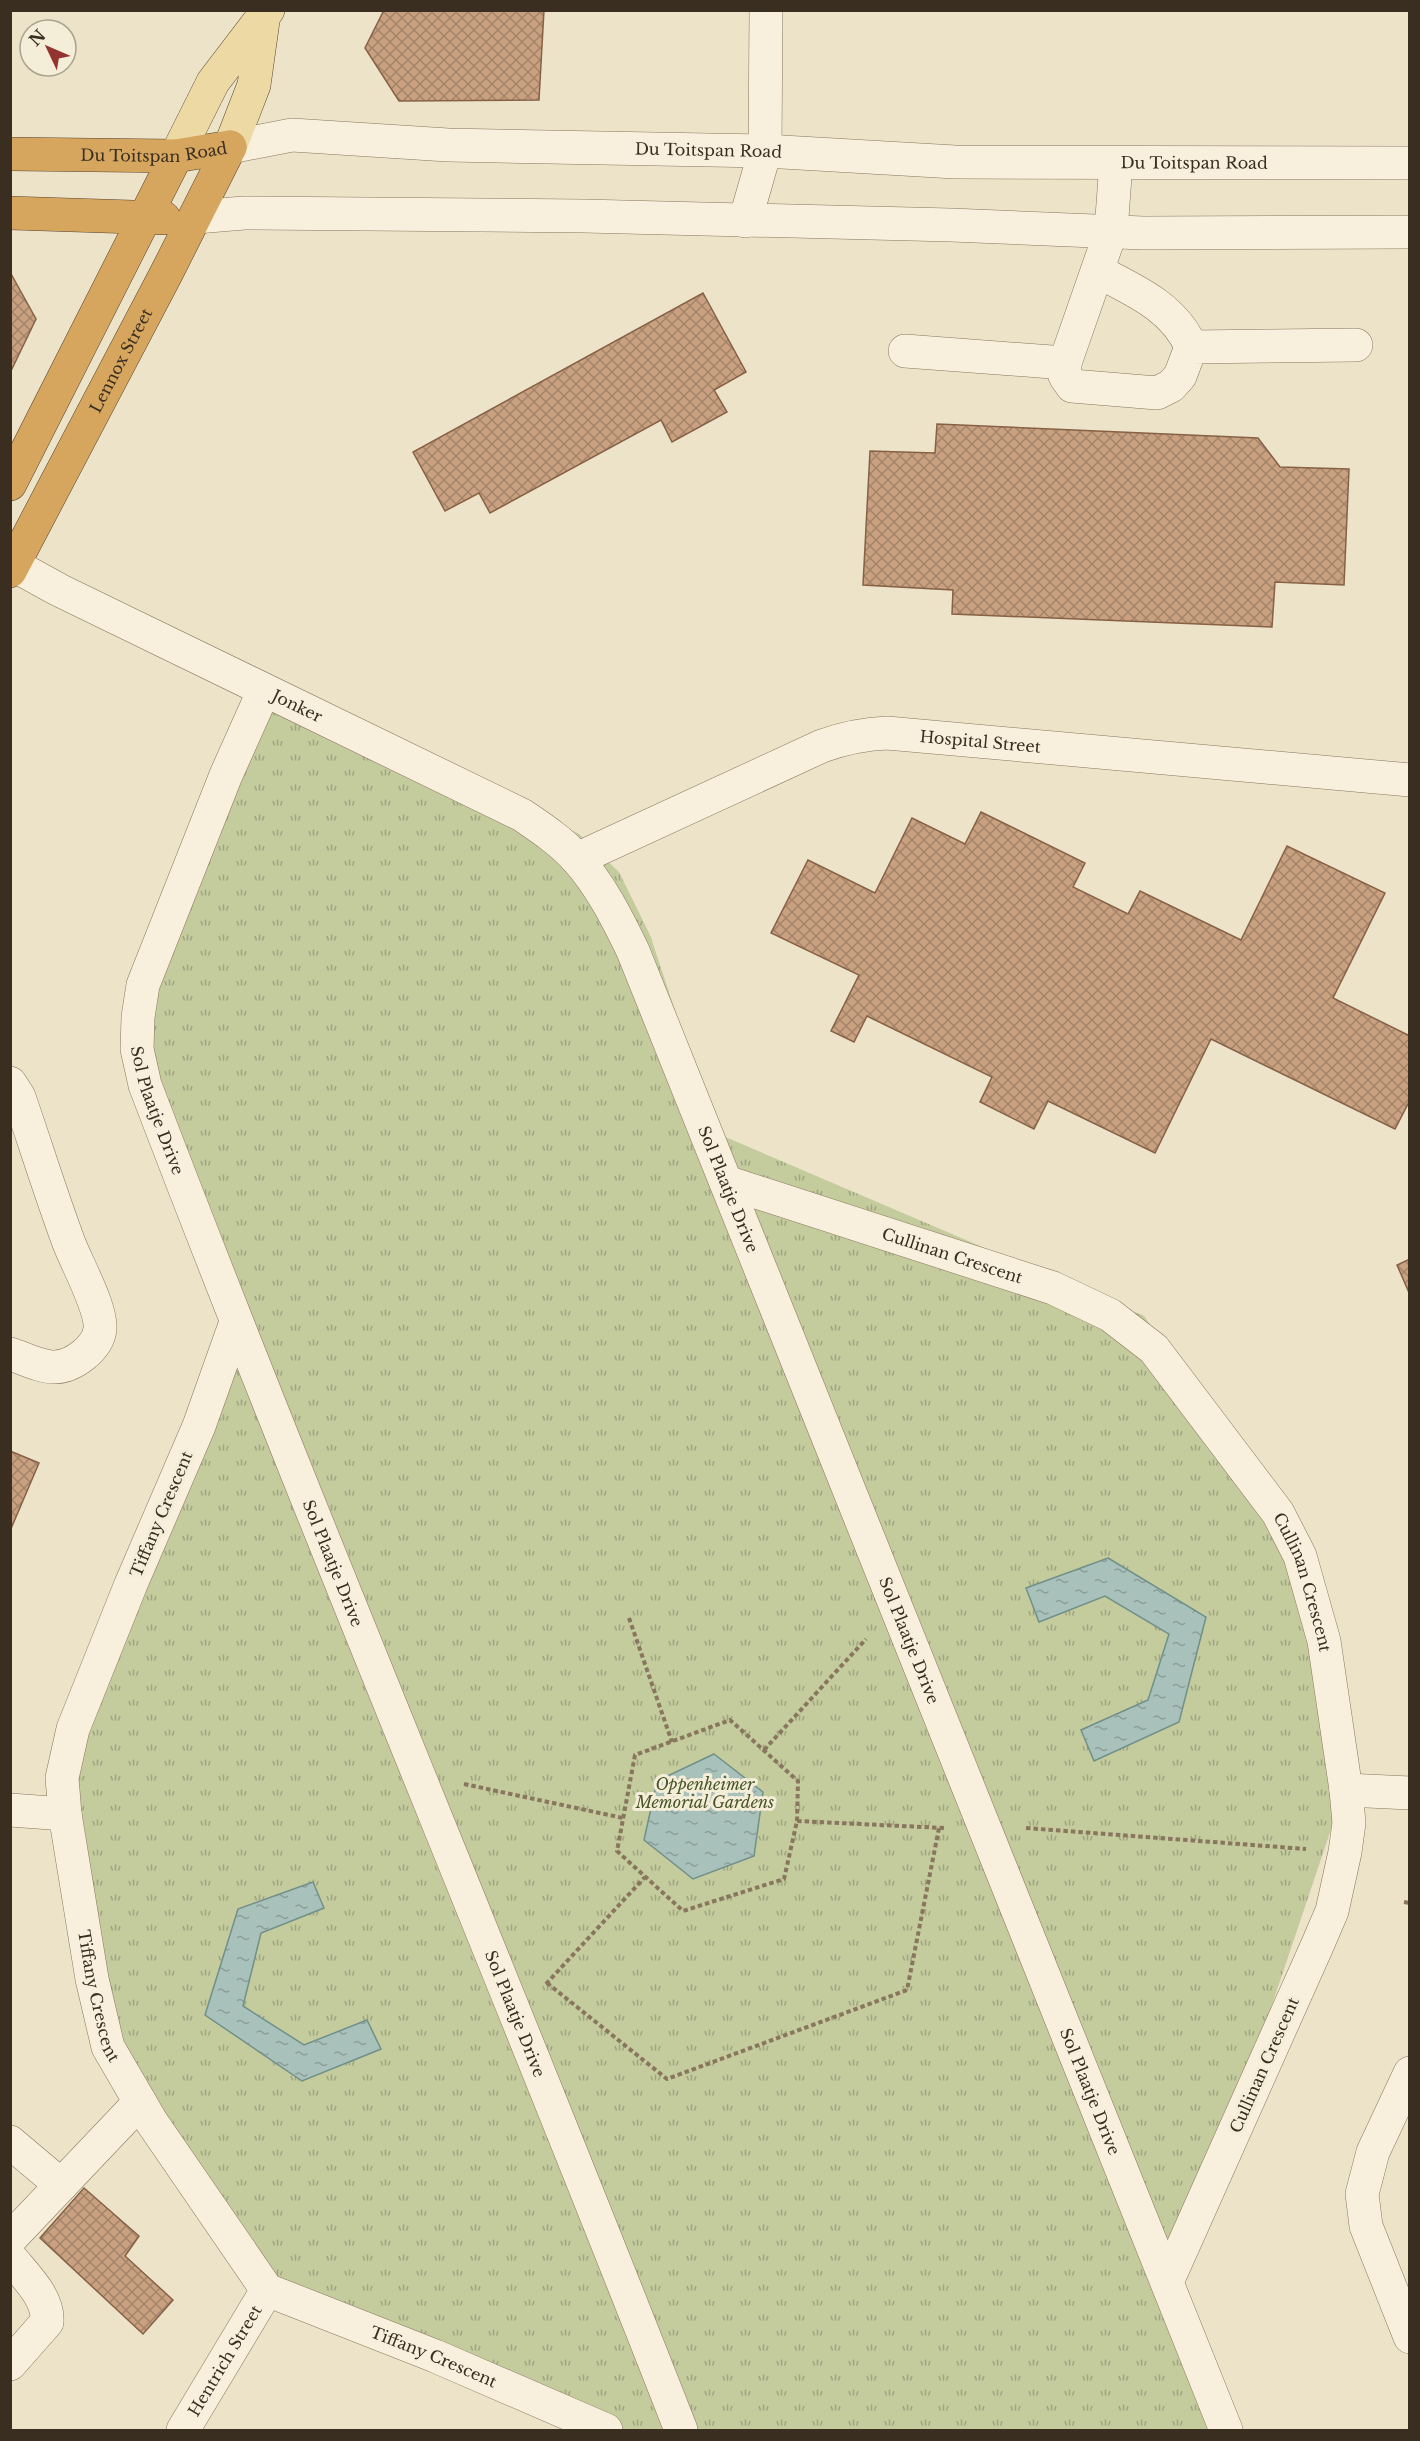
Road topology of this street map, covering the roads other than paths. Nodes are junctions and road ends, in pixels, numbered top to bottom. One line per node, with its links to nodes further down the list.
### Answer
1 (766, 10): 4 (street)
2 (266, 15): 3 (main road); 6 (main road)
3 (230, 147): 4 (street, Du Toitspan Road); 6 (highway, Du Toitspan Road); 10 (highway, Lennox Street)
4 (765, 151): 7 (street, Du Toitspan Road); 12 (street)
5 (10, 154): 6 (highway, Du Toitspan Road)
6 (176, 156): 11 (highway)
7 (1116, 162): 8 (street, Du Toitspan Road); 13 (street)
8 (1410, 163)
9 (10, 213): 11 (highway)
10 (196, 217): 11 (highway); 12 (street); 21 (highway, Lennox Street)
11 (144, 219): 20 (highway)
12 (745, 221): 13 (street)
13 (1112, 231): 14 (street); 15 (street)
14 (1410, 232)
15 (1099, 272): 17 (street); 19 (street)
16 (1356, 345): 17 (street)
17 (1191, 347): 19 (street)
18 (905, 351): 19 (street)
19 (1065, 363)
20 (10, 484)
21 (12, 566): 22 (street, Jonker)
22 (264, 690): 24 (street, Jonker); 27 (street, Sol Plaatje Drive)
23 (1410, 780): 24 (street, Hospital Street)
24 (577, 858): 26 (street, Sol Plaatje Drive)
25 (10, 1083): 28 (street)
26 (726, 1182): 29 (street, Cullinan Crescent); 39 (street, Sol Plaatje Drive)
27 (236, 1322): 32 (street, Tiffany Crescent); 45 (street, Sol Plaatje Drive)
28 (10, 1354)
29 (1347, 1790): 30 (street); 39 (street, Cullinan Crescent)
30 (1410, 1793)
31 (10, 1810): 32 (street)
32 (64, 1814): 34 (street, Tiffany Crescent)
33 (1410, 2073): 41 (street)
34 (140, 2102): 36 (street); 40 (street, Tiffany Crescent)
35 (10, 2142): 36 (street)
36 (61, 2185): 37 (street)
37 (10, 2239)
38 (10, 2257): 42 (street)
39 (1167, 2282): 46 (street, Sol Plaatje Drive)
40 (267, 2290): 43 (street, Hentrich Street); 44 (street, Tiffany Crescent)
41 (1410, 2337)
42 (10, 2364)
43 (196, 2421)
44 (606, 2430)
45 (681, 2430)
46 (1226, 2430)

